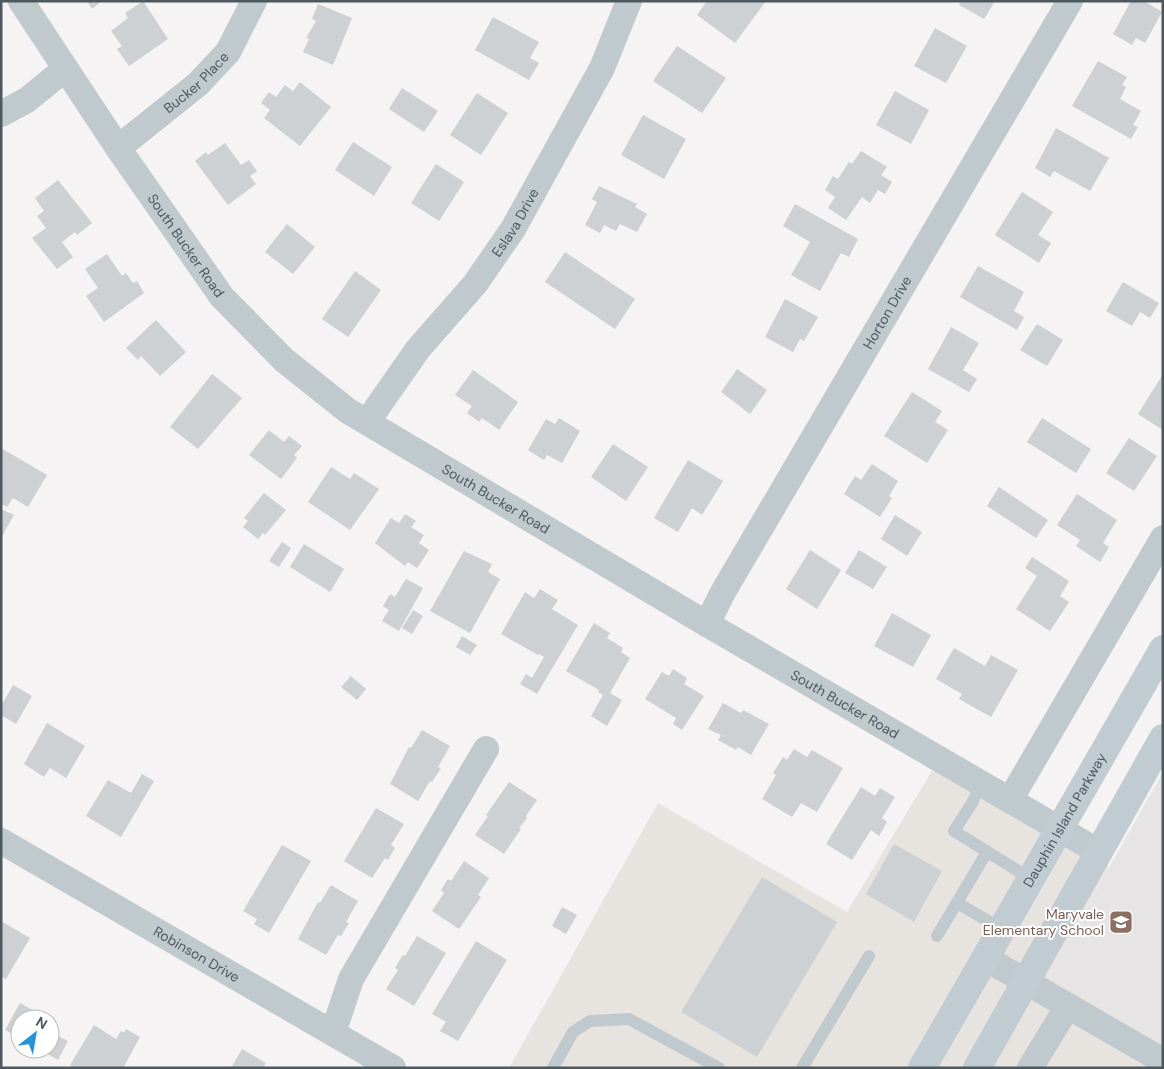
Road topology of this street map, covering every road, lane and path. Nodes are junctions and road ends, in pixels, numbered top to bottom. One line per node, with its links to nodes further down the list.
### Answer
1 (21, 1): 5 (street, South Bucker Road)
2 (254, 1): 7 (street, Bucker Place)
3 (629, 1): 8 (street, Eslava Drive)
4 (1070, 1): 10 (street, Horton Drive)
5 (66, 69): 6 (street); 7 (street, South Bucker Road)
6 (1, 114)
7 (118, 148): 8 (street, South Bucker Road)
8 (367, 422): 10 (street, South Bucker Road)
9 (1163, 538): 15 (street)
10 (707, 624): 14 (street, South Bucker Road)
11 (1163, 649): 16 (main road, Dauphin Island Parkway)
12 (1163, 738): 19 (main road)
13 (486, 749): 28 (street)
14 (981, 784): 15 (street, South Bucker Road); 18 (lane)
15 (1010, 800): 16 (street, South Bucker Road)
16 (1059, 829): 19 (street, South Bucker Road); 20 (main road, Dauphin Island Parkway)
17 (1, 841): 28 (street, Robinson Drive)
18 (987, 852): 20 (lane); 21 (lane)
19 (1099, 852): 26 (main road)
20 (1031, 878): 22 (main road, Dauphin Island Parkway)
21 (957, 903): 22 (lane); 23 (lane)
22 (1002, 928): 25 (main road, Dauphin Island Parkway)
23 (937, 936)
24 (869, 956): 33 (lane)
25 (985, 958): 26 (street); 34 (main road, Dauphin Island Parkway)
26 (1027, 982): 27 (street); 35 (main road)
27 (1068, 1006): 29 (street); 36 (street)
28 (333, 1033): 30 (street, Robinson Drive)
29 (1163, 1061)
30 (393, 1068)
31 (553, 1068): 32 (lane)
32 (719, 1068)
33 (802, 1068)
34 (922, 1068)
35 (977, 1068)
36 (1030, 1068)

